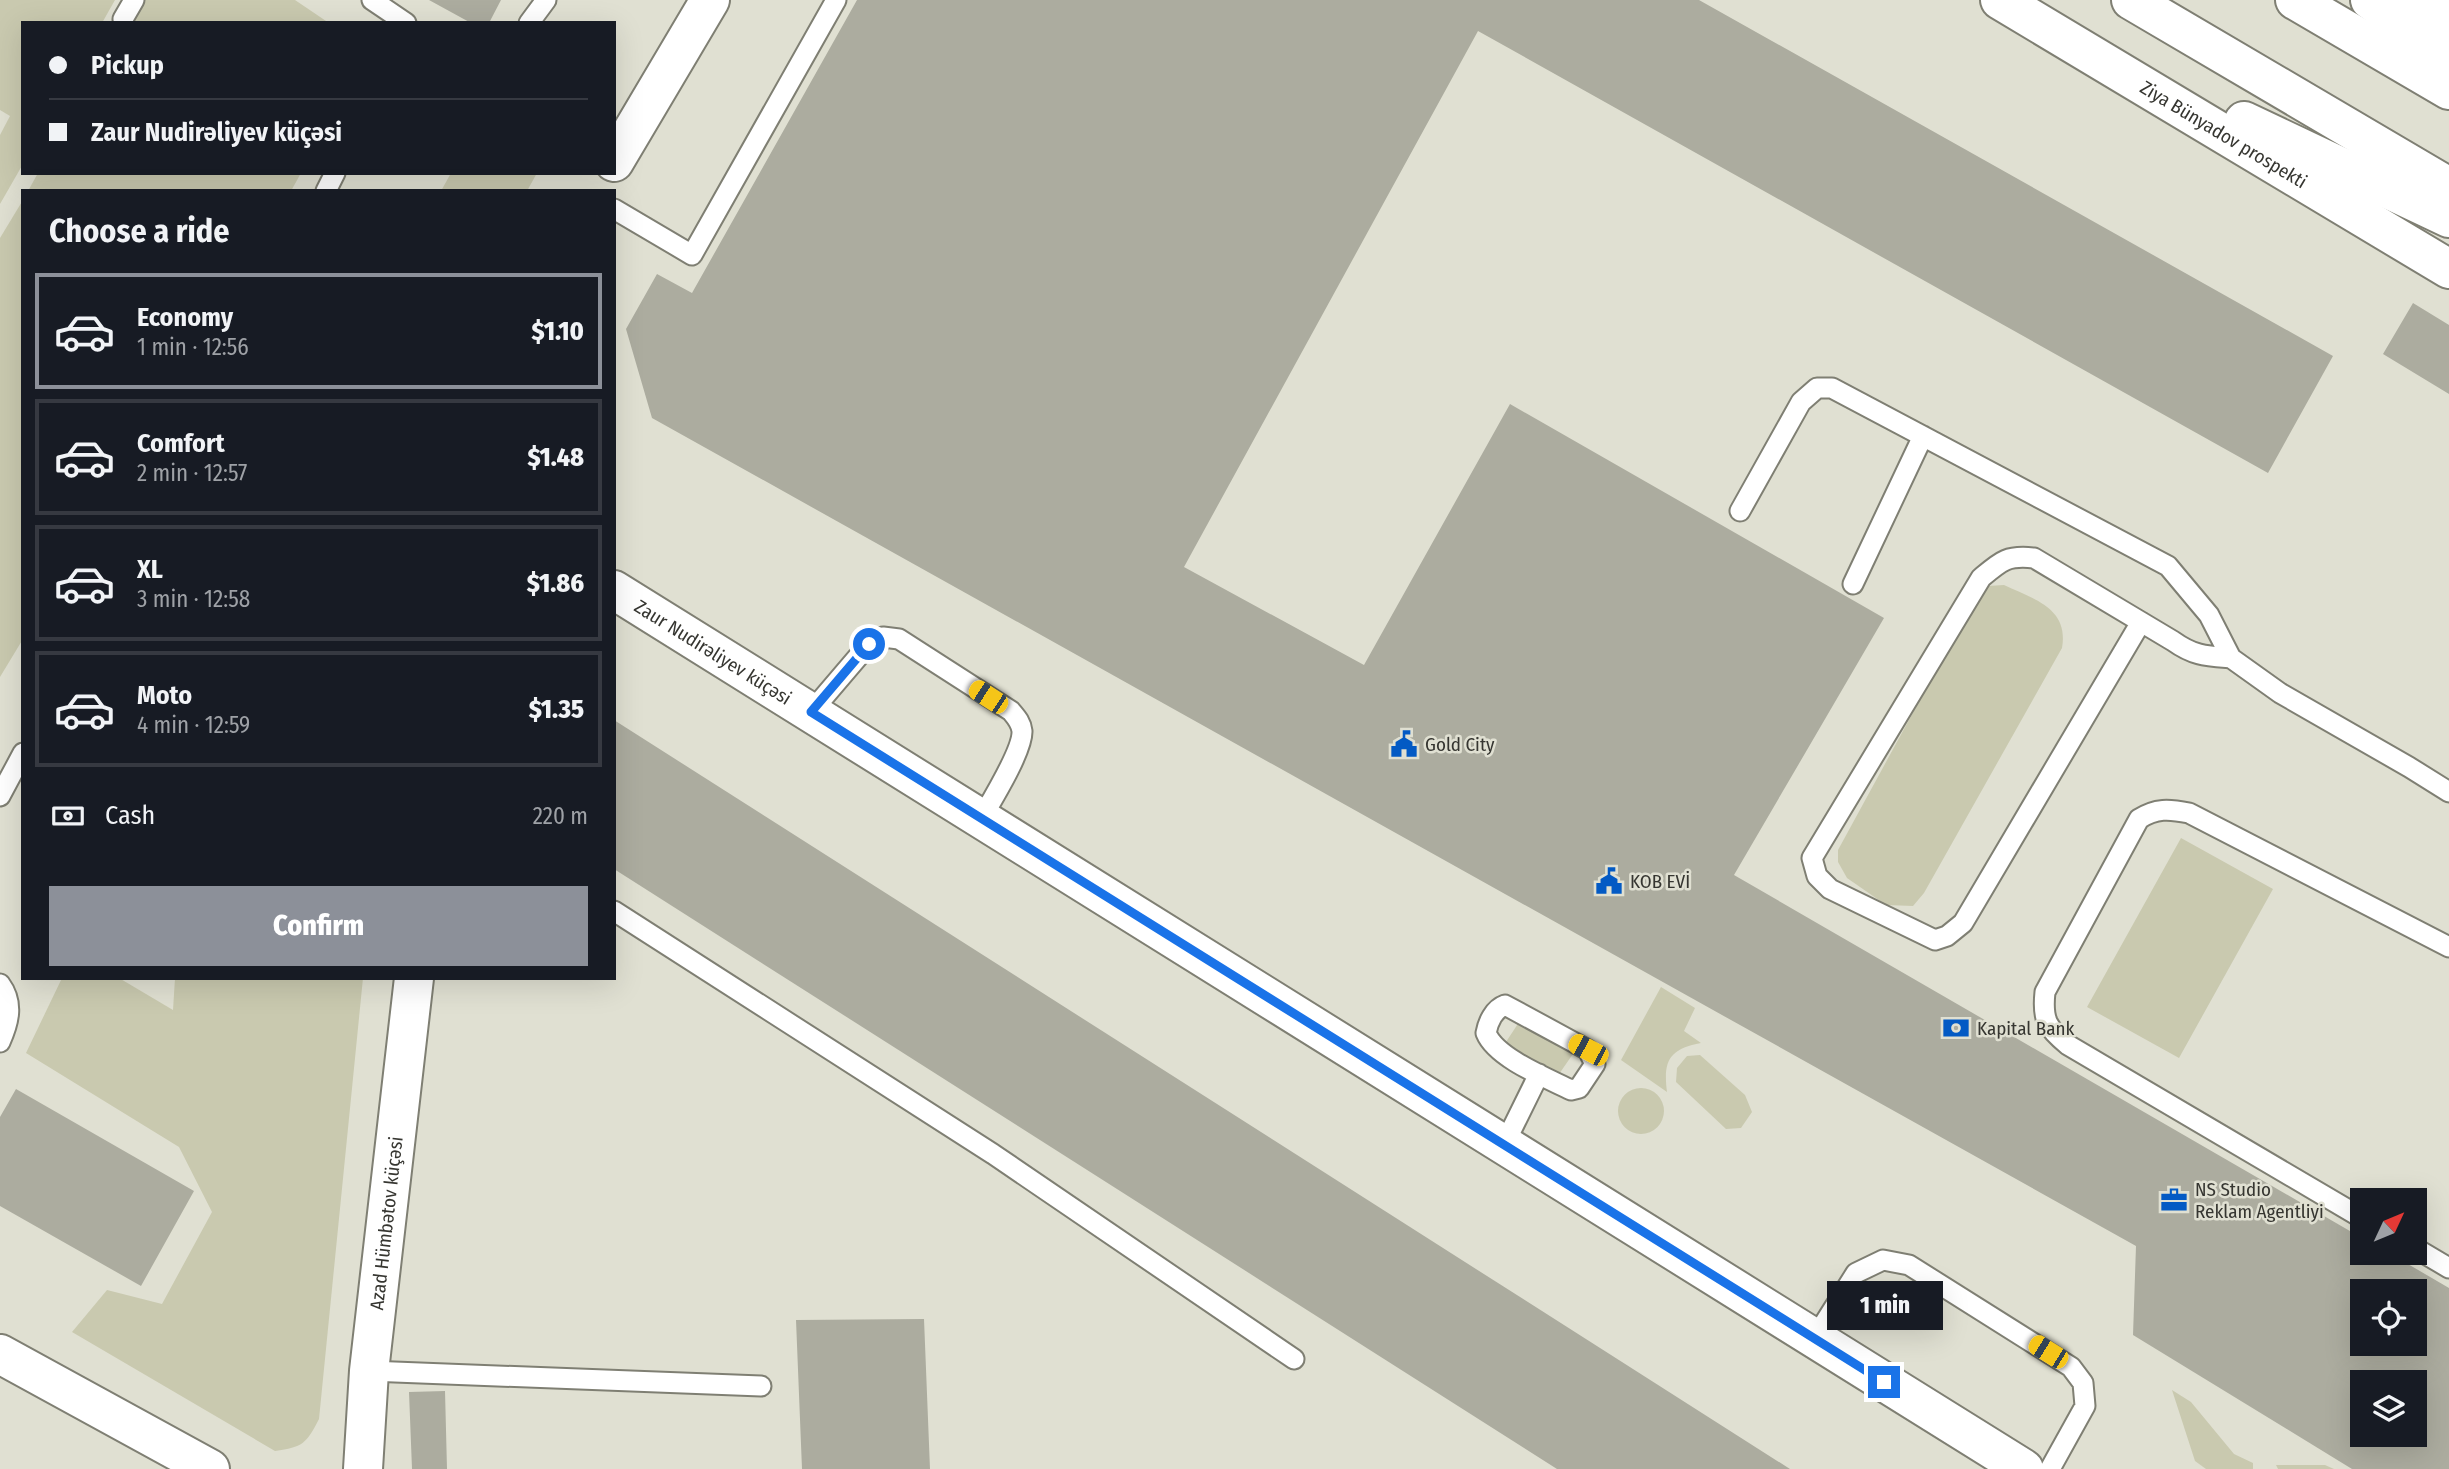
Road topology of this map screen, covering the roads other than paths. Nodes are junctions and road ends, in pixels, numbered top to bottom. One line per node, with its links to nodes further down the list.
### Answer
1 (134, 0): 11 (lane)
2 (372, 0): 12 (lane)
3 (546, 0): 13 (lane)
4 (710, 0): 16 (street)
5 (836, 0): 18 (lane)
6 (2000, 0): 10 (street, Ziya Bünyadov prospekti)
7 (2131, 0): 17 (street)
8 (2295, 0): 15 (street)
9 (2370, 0): 14 (street)
10 (2024, 11): 19 (street); 20 (street, Ziya Bünyadov prospekti)
11 (123, 19)
12 (403, 21)
13 (530, 21)
14 (2449, 55)
15 (2449, 90)
16 (616, 159)
17 (2449, 187)
18 (616, 210)
19 (2449, 218)
20 (2449, 269)
21 (1923, 436): 22 (lane); 23 (lane); 26 (lane)
22 (1740, 511)
23 (1853, 584)
24 (616, 591): 27 (street, Zaur Nudirəliyev küçəsi)
25 (2141, 622): 25 (lane); 26 (lane)
26 (2231, 658): 29 (lane)
27 (811, 712): 31 (street, Zaur Nudirəliyev küçəsi); 31 (lane)
28 (21, 757): 30 (lane)
29 (2449, 792)
30 (0, 796)
31 (981, 818): 38 (street, Zaur Nudirəliyev küçəsi)
32 (616, 912): 44 (lane)
33 (2449, 947): 39 (lane)
34 (414, 980): 45 (street, Azad Hümbətov küçəsi)
35 (0, 984): 36 (lane)
36 (0, 1042)
37 (1538, 1074): 37 (lane); 38 (lane)
38 (1504, 1145): 42 (street, Zaur Nudirəliyev küçəsi)
39 (2350, 1210)
40 (2427, 1255): 41 (lane)
41 (2449, 1268)
42 (1815, 1338): 49 (street, Zaur Nudirəliyev küçəsi); 50 (lane)
43 (0, 1354): 47 (street)
44 (1294, 1359)
45 (369, 1371): 46 (lane); 48 (street, Azad Hümbətov küçəsi)
46 (761, 1386)
47 (210, 1469)
48 (363, 1469)
49 (2024, 1469)
50 (2050, 1469)

